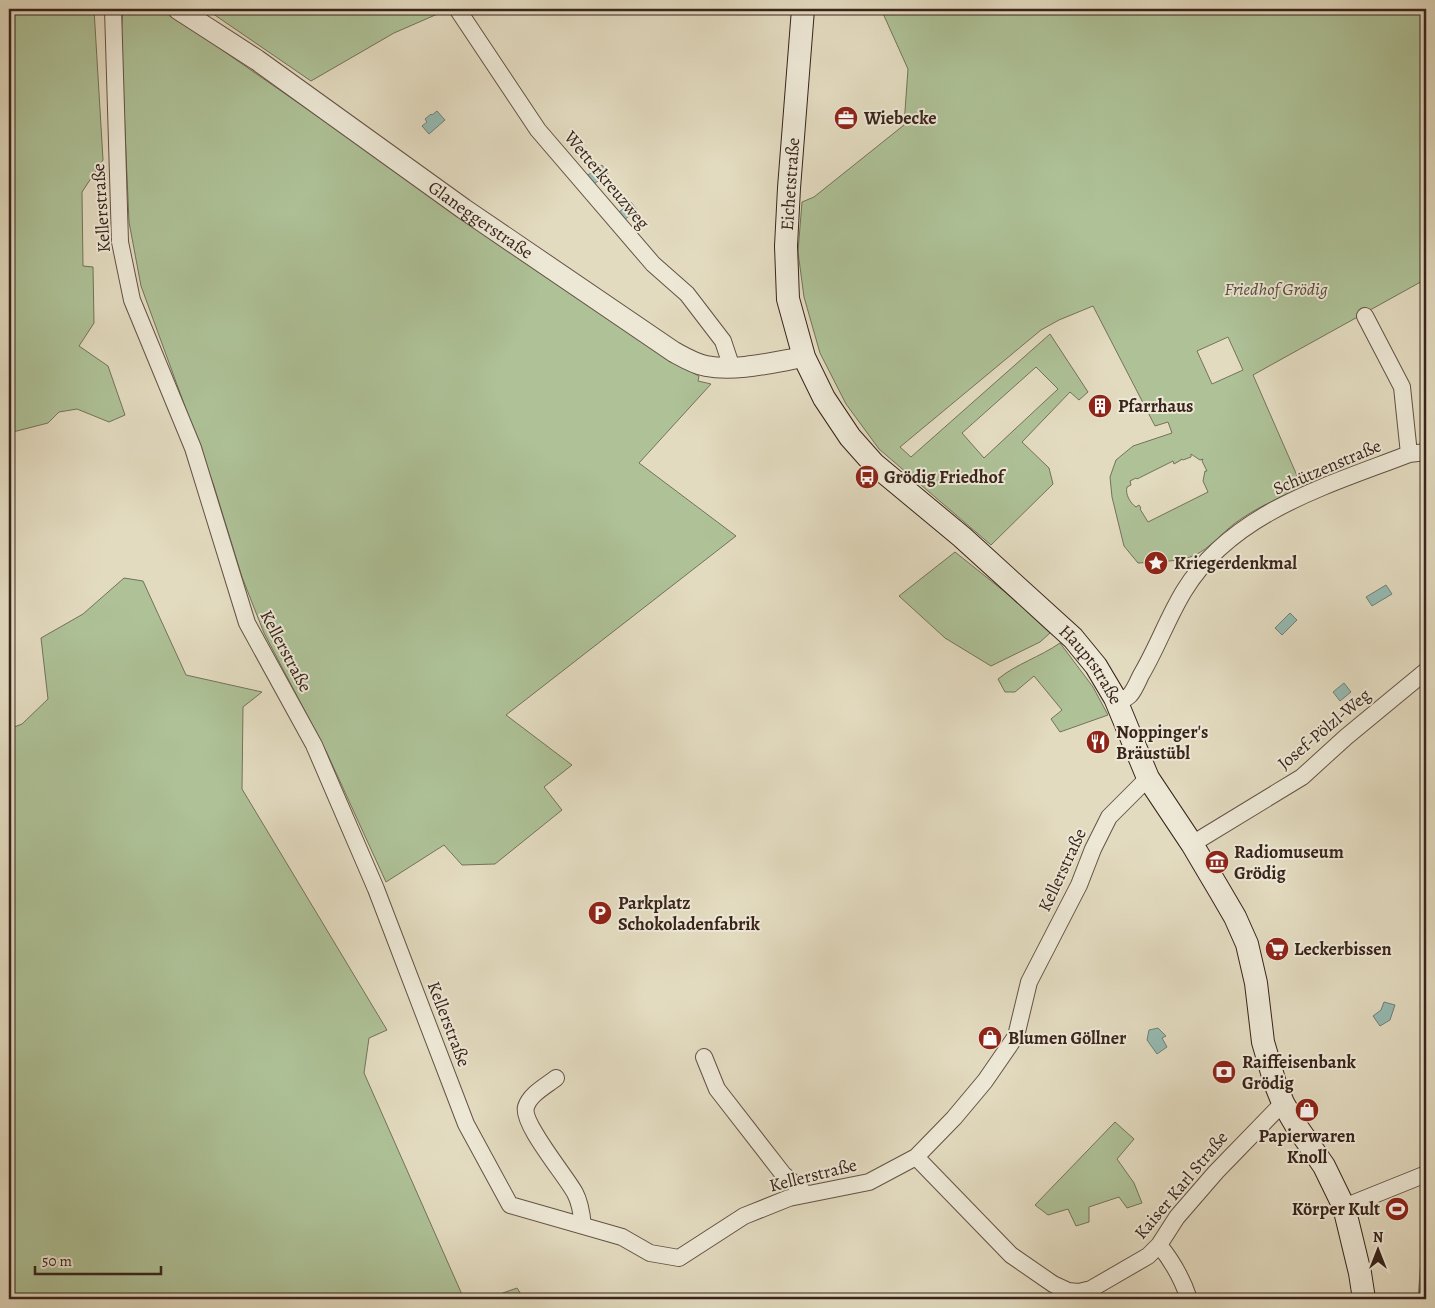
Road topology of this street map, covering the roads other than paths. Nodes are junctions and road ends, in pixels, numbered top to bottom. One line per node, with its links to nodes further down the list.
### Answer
1 (113, 9): 21 (street, Kellerstraße)
2 (178, 9): 7 (street, Glaneggerstraße)
3 (803, 9): 6 (main road, Eichetstraße)
4 (458, 10): 7 (street, Wetterkreuzweg)
5 (1365, 316): 9 (street, Schützenstraße)
6 (804, 357): 7 (street, Glaneggerstraße); 11 (main road, Hauptstraße)
7 (732, 368)
8 (1426, 452): 9 (street, Schützenstraße)
9 (1410, 454): 11 (street, Schützenstraße)
10 (1426, 671): 13 (street, Josef-Pölzl-Weg)
11 (1118, 703): 12 (main road, Hauptstraße)
12 (1148, 778): 13 (main road, Hauptstraße); 17 (street, Kellerstraße)
13 (1192, 844): 16 (main road, Hauptstraße)
14 (704, 1057): 19 (street)
15 (556, 1078): 21 (street)
16 (1283, 1103): 20 (main road, Hauptstraße); 22 (street, Kaiser Karl Straße)
17 (916, 1157): 19 (street, Kellerstraße); 22 (street, Kaiser Karl Straße)
18 (1426, 1174): 20 (street)
19 (806, 1194): 21 (street, Kellerstraße)
20 (1344, 1206): 24 (main road)
21 (583, 1226)
22 (1159, 1245): 23 (street)
23 (1190, 1299)
24 (1364, 1299)

